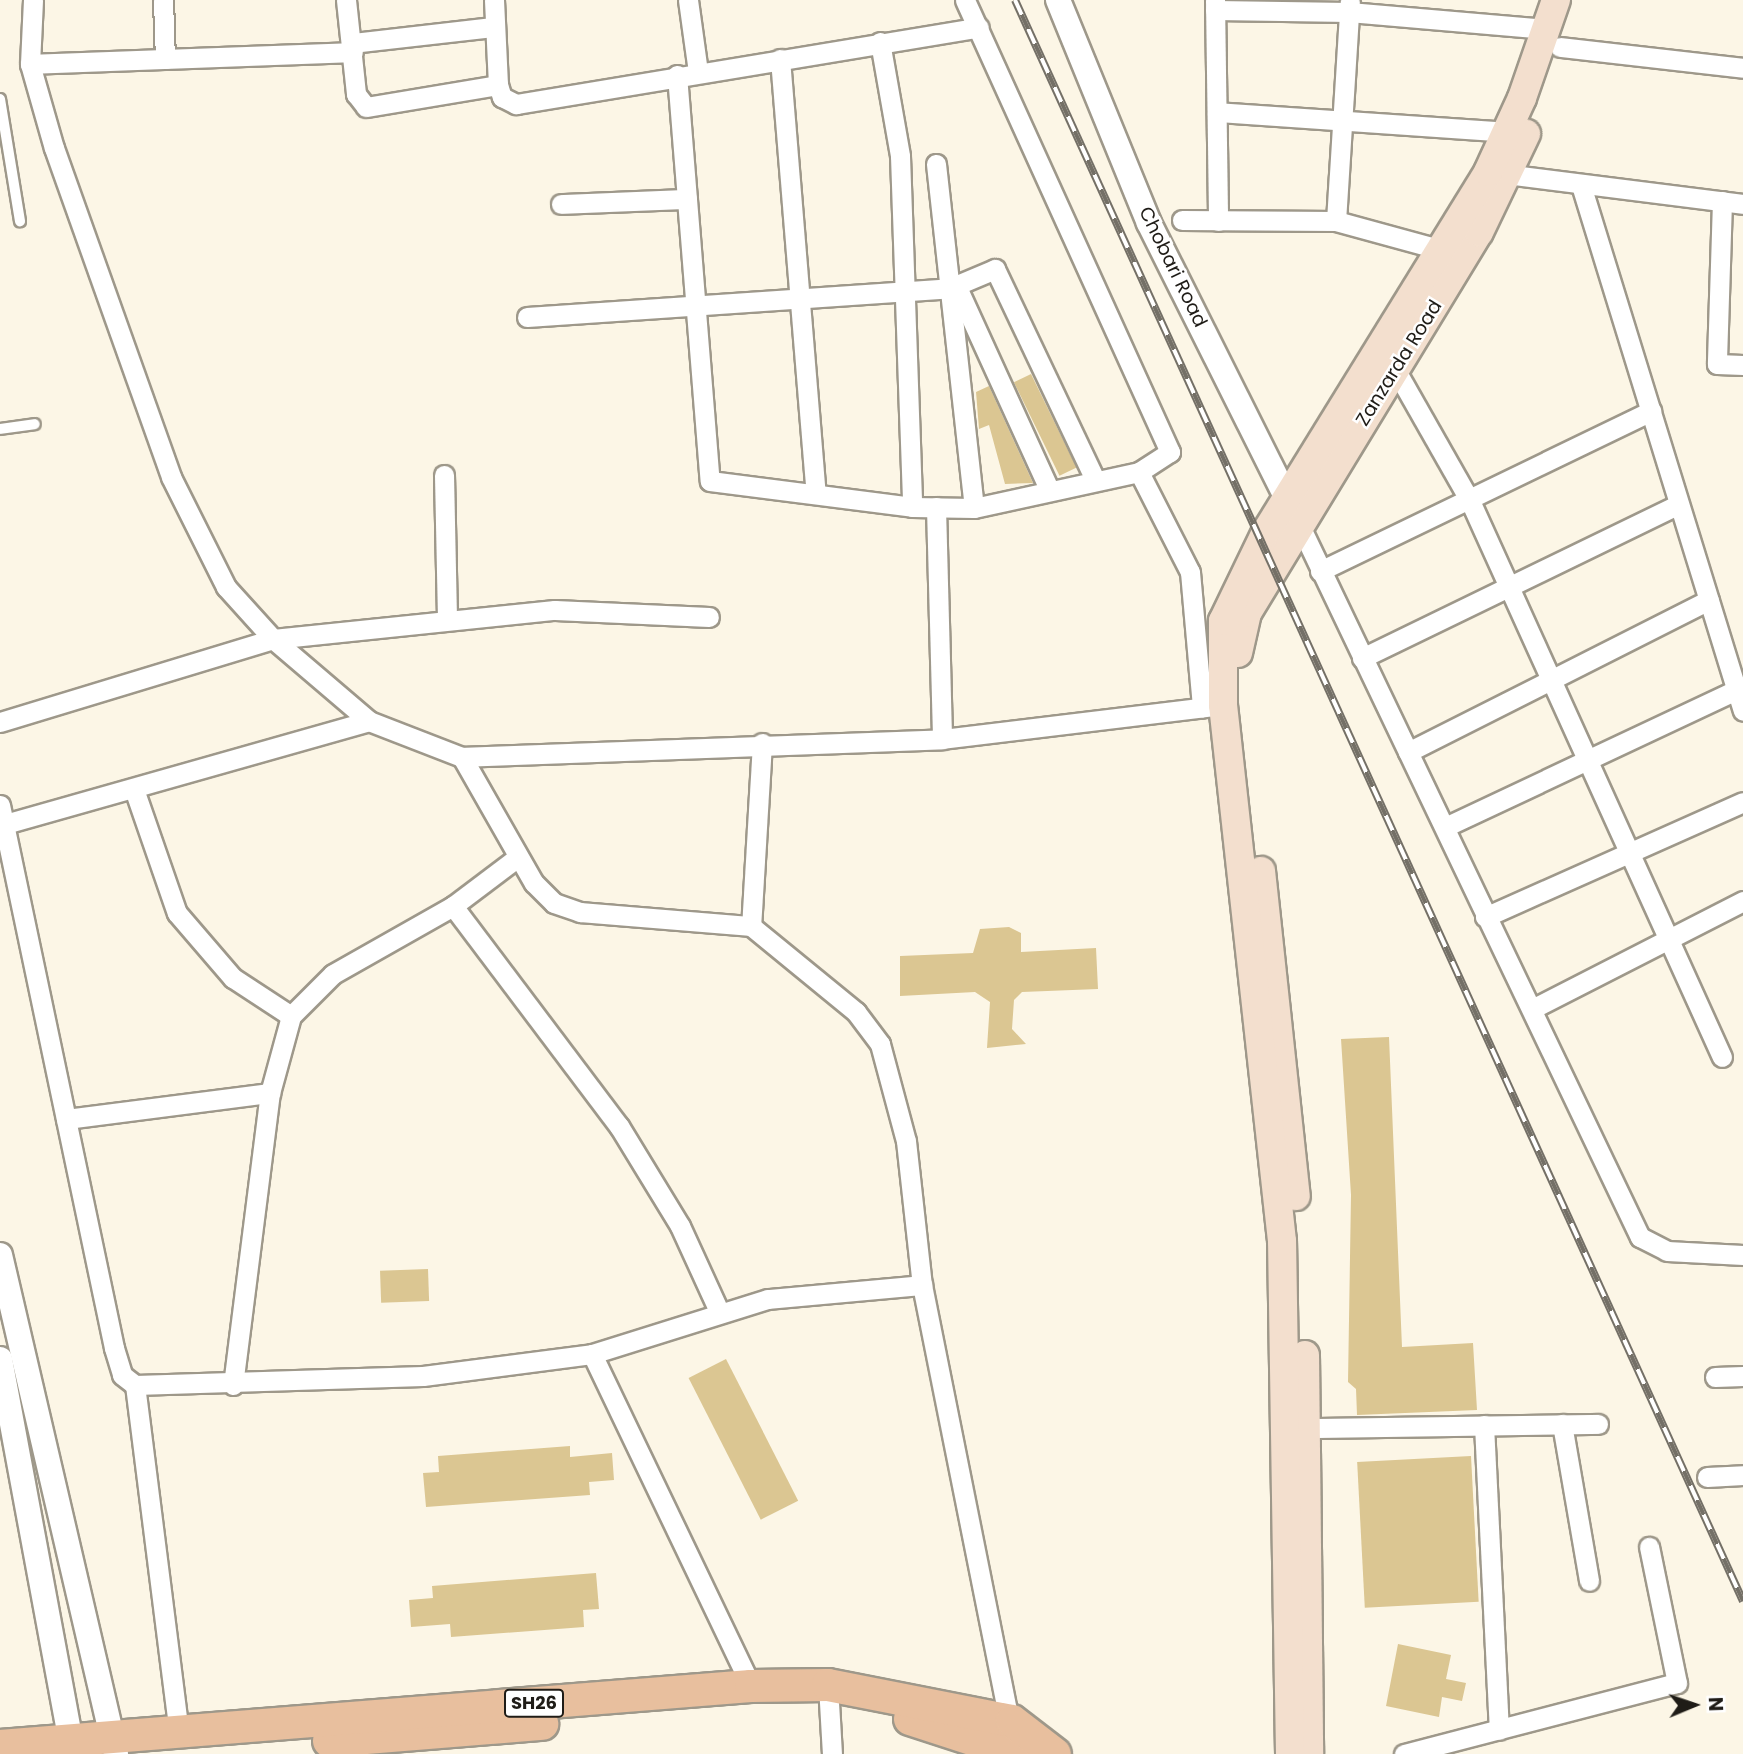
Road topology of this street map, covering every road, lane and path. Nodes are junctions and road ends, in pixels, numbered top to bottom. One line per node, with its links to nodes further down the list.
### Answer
1 (33, 0): 19 (street)
2 (163, 0): 18 (street)
3 (346, 0): 16 (street)
4 (494, 0): 13 (street)
5 (688, 0): 21 (street)
6 (965, 0): 12 (street)
7 (1058, 0): 55 (street, Chobari Road)
8 (1556, 0): 14 (main road)
9 (1575, 0): 14 (main road, Zanzarda Road)
10 (1215, 5): 11 (street); 25 (street)
11 (1350, 6): 14 (street); 26 (street)
12 (979, 26): 15 (street); 50 (street)
13 (492, 27): 16 (street); 23 (street)
14 (1553, 38): 20 (street); 27 (main road); 29 (main road, Zanzarda Road)
15 (880, 43): 17 (street); 41 (street)
16 (352, 48): 18 (street); 23 (street)
17 (779, 58): 21 (street); 42 (street)
18 (165, 59): 19 (street)
19 (30, 64): 67 (street)
20 (1743, 68)
21 (698, 72): 22 (street)
22 (677, 75): 23 (street); 31 (street)
23 (498, 86)
24 (0, 99): 36 (lane)
25 (1217, 112): 26 (street); 37 (street)
26 (1342, 117): 27 (street); 38 (street)
27 (1507, 132): 29 (main road)
28 (936, 164): 40 (street)
29 (1498, 173): 30 (street); 39 (main road); 46 (main road, Zanzarda Road)
30 (1581, 185): 32 (street); 47 (street)
31 (687, 199): 33 (street); 43 (street)
32 (1723, 201): 34 (street); 45 (street)
33 (561, 204)
34 (1743, 204)
35 (1182, 220): 37 (street)
36 (20, 221)
37 (1218, 221): 38 (street)
38 (1336, 221): 39 (street)
39 (1441, 250): 55 (main road)
40 (953, 287): 41 (street); 52 (street); 53 (street); 60 (street)
41 (905, 290): 42 (street); 58 (street)
42 (800, 295): 43 (street); 54 (street)
43 (696, 305): 44 (street); 54 (street)
44 (527, 317)
45 (1743, 365)
46 (1395, 369): 56 (street); 61 (main road, Zanzarda Road)
47 (1651, 411): 56 (street); 57 (street)
48 (35, 424): 49 (lane)
49 (0, 429)
50 (1139, 471): 52 (street); 72 (street)
51 (444, 475): 66 (street)
52 (1095, 480): 53 (street)
53 (1050, 491): 60 (street)
54 (816, 493): 58 (street)
55 (1287, 498): 61 (street, Chobari Road); 72 (main road)
56 (1471, 503): 62 (street); 63 (street)
57 (1679, 504): 63 (street); 64 (street)
58 (912, 507): 59 (street)
59 (936, 507): 60 (street); 75 (street)
60 (974, 508)
61 (1301, 528): 62 (street); 72 (main road, Zanzarda Road)
62 (1320, 571): 68 (street)
63 (1509, 586): 68 (street); 69 (street)
64 (1709, 600): 69 (street); 70 (street)
65 (709, 617): 66 (street)
66 (447, 619): 67 (street)
67 (273, 639): 73 (street); 74 (street)
68 (1362, 658): 77 (street)
69 (1550, 677): 77 (street); 79 (street)
70 (1736, 690): 71 (street); 79 (street)
71 (1743, 711)
72 (1222, 712): 75 (street); 110 (main road); 125 (main road)
73 (369, 721): 78 (street); 80 (street)
74 (0, 722)
75 (942, 739): 76 (street)
76 (762, 743): 78 (street); 90 (street)
77 (1408, 752): 84 (street)
78 (462, 757): 86 (street)
79 (1589, 762): 84 (street); 85 (street)
80 (134, 789): 83 (street); 93 (street)
81 (1743, 802): 85 (street)
82 (0, 805): 83 (street)
83 (5, 824): 96 (street)
84 (1445, 827): 89 (street)
85 (1630, 853): 89 (street); 91 (street)
86 (518, 857): 88 (street); 90 (street)
87 (1743, 901): 91 (street)
88 (453, 906): 93 (street); 100 (street)
89 (1485, 917): 92 (street)
90 (751, 926): 99 (street)
91 (1669, 938): 92 (street); 94 (street)
92 (1534, 1008): 98 (street)
93 (291, 1016): 95 (street)
94 (1722, 1057)
95 (270, 1093): 96 (street); 106 (street)
96 (66, 1119): 105 (street)
97 (0, 1255): 121 (street)
98 (1743, 1255)
99 (922, 1286): 100 (street); 118 (street)
100 (719, 1311): 101 (street)
101 (592, 1354): 106 (street); 115 (street)
102 (0, 1359): 122 (street)
103 (1743, 1376): 104 (street)
104 (1716, 1377)
105 (135, 1385): 106 (street); 119 (street)
106 (233, 1385)
107 (1562, 1424): 108 (street); 109 (street); 114 (street)
108 (1598, 1424)
109 (1484, 1425): 110 (street); 117 (street)
110 (1309, 1428): 126 (main road)
111 (1743, 1475): 112 (street)
112 (1707, 1477)
113 (1649, 1548): 117 (street)
114 (1589, 1581)
115 (751, 1686): 116 (main road, SH26); 119 (main road, SH26)
116 (829, 1695): 118 (main road, SH26); 119 (main road, SH26); 123 (street)
117 (1499, 1730): 127 (street)
118 (1013, 1741): 124 (main road, SH26)
119 (172, 1743): 121 (main road, SH26)
120 (0, 1746): 122 (main road, SH26)
121 (114, 1746): 122 (main road, SH26)
122 (71, 1747)
123 (832, 1754)
124 (1055, 1754)
125 (1290, 1754)
126 (1309, 1754)
127 (1407, 1754)

